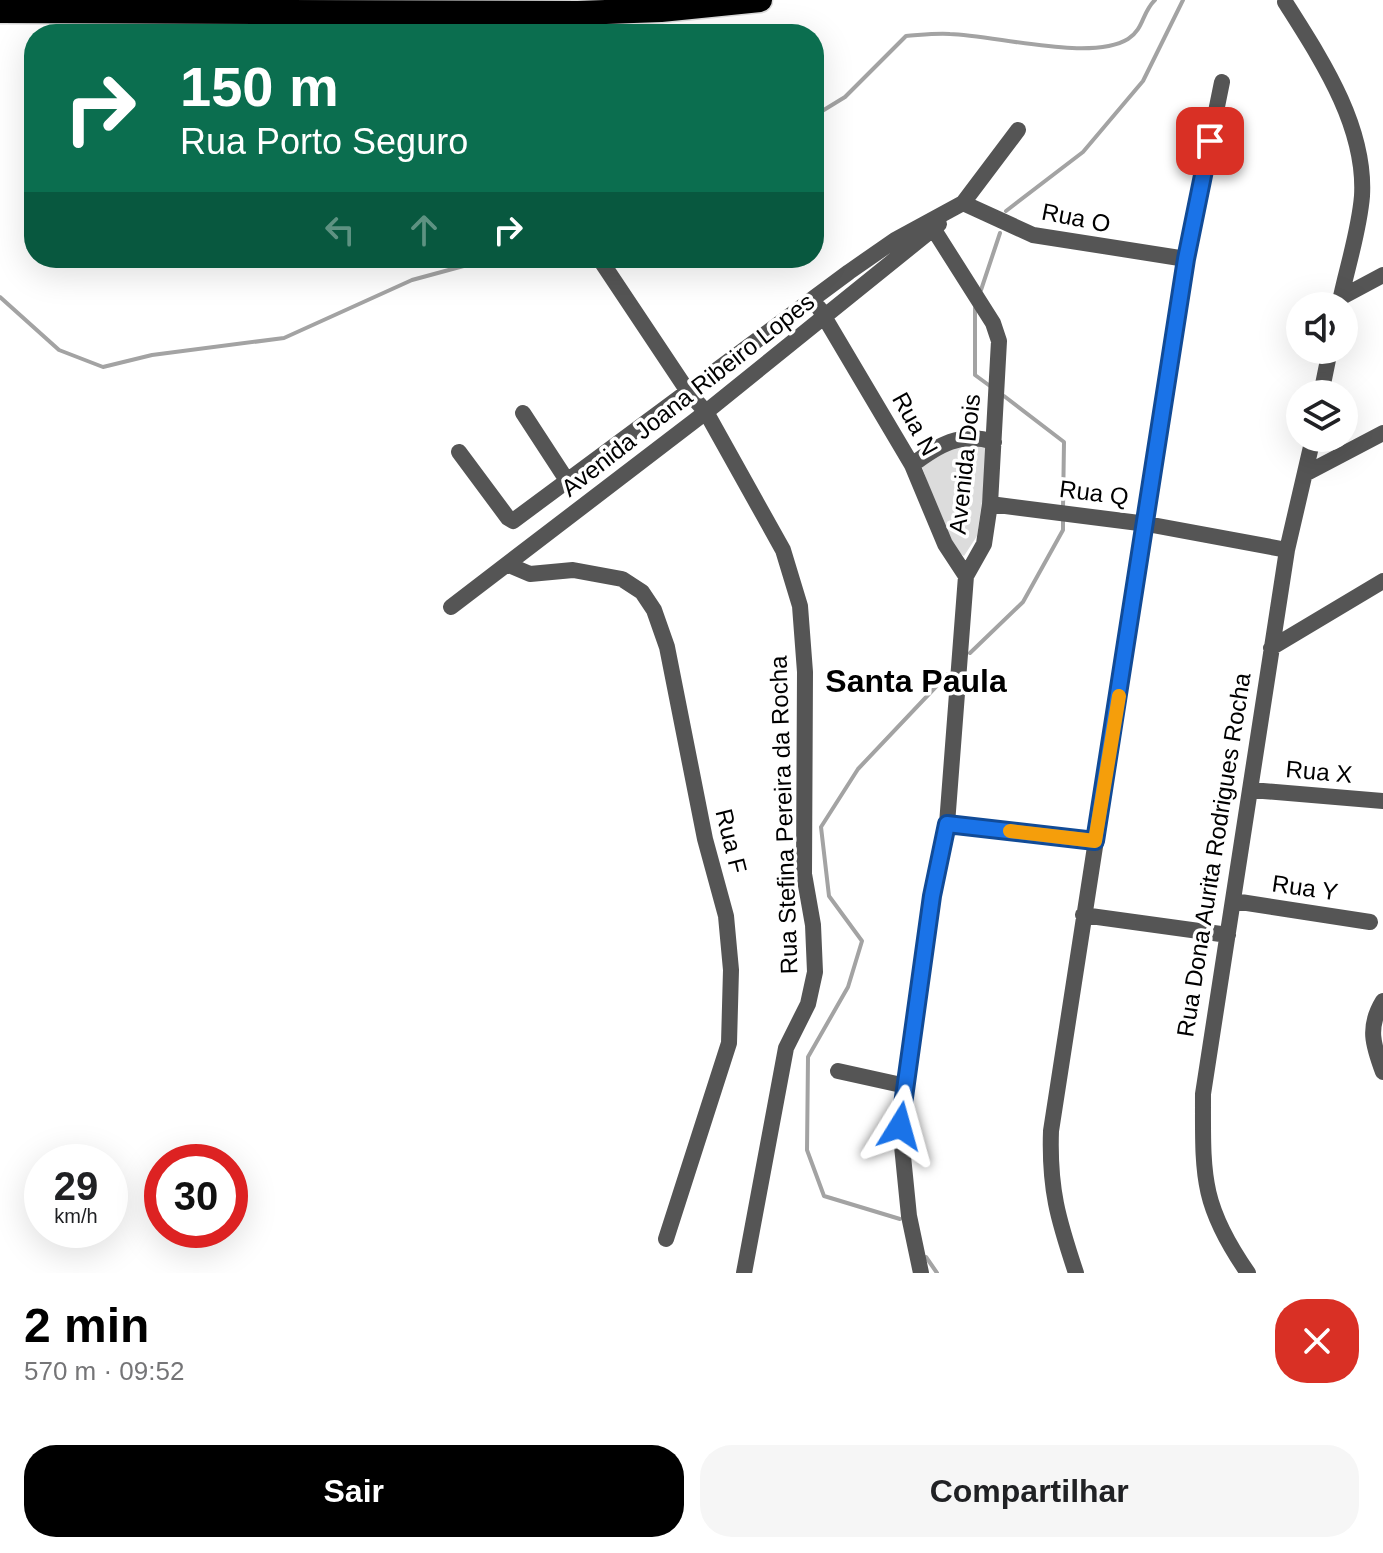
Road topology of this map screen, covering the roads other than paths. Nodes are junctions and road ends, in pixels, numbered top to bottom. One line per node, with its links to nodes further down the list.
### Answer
1 (760, 0): 4 (highway)
2 (1285, 2): 13 (street)
3 (0, 11): 4 (highway)
4 (438, 13): 5 (street)
5 (446, 24)
6 (1222, 82): 10 (street)
7 (1018, 130): 8 (street, Avenida Joana Ribeiro Lopes)
8 (963, 203): 9 (street, Avenida Joana Ribeiro Lopes); 10 (street, Rua O)
9 (932, 225): 15 (street, Avenida Joana Ribeiro Lopes); 16 (street, Avenida Joana Ribeiro Lopes); 21 (street, Avenida Dois)
10 (1186, 259): 28 (street)
11 (606, 268): 17 (street, Rua Stefina Pereira da Rocha)
12 (1383, 275): 14 (street)
13 (1341, 292)
14 (1355, 292)
15 (813, 300): 16 (street, Rua N); 17 (street, Avenida Joana Ribeiro Lopes)
16 (826, 317): 18 (street, Avenida Joana Ribeiro Lopes); 24 (street, Rua N)
17 (689, 393): 18 (street, Rua Stefina Pereira da Rocha); 26 (street, Avenida Joana Ribeiro Lopes)
18 (706, 412): 30 (street, Avenida Joana Ribeiro Lopes); 48 (street, Rua Stefina Pereira da Rocha)
19 (523, 413): 26 (street)
20 (1383, 433): 25 (street)
21 (994, 442): 24 (street); 27 (street, Avenida Dois)
22 (459, 452): 26 (street, Avenida Joana Ribeiro Lopes)
23 (1310, 452): 25 (street, Rua Dona Aurita Rodrigues Rocha)
24 (912, 465): 31 (street, Rua N)
25 (1305, 474): 29 (street, Rua Dona Aurita Rodrigues Rocha)
26 (568, 482)
27 (990, 504): 28 (street, Rua Q); 31 (street, Avenida Dois)
28 (1147, 524): 29 (street, Rua Q); 38 (street)
29 (1287, 550): 34 (street, Rua Dona Aurita Rodrigues Rocha)
30 (509, 565): 33 (street, Avenida Joana Ribeiro Lopes); 47 (street, Rua F)
31 (966, 576): 37 (street, Avenida Dois)
32 (1383, 581): 34 (street)
33 (451, 607)
34 (1271, 648): 35 (street, Rua Dona Aurita Rodrigues Rocha)
35 (1251, 790): 36 (street, Rua X); 39 (street, Rua Dona Aurita Rodrigues Rocha)
36 (1383, 801)
37 (947, 824): 38 (street); 46 (street, Avenida Dois)
38 (1095, 841): 40 (street)
39 (1234, 901): 41 (street, Rua Y); 42 (street, Rua Dona Aurita Rodrigues Rocha)
40 (1083, 915): 42 (street); 50 (street)
41 (1370, 922)
42 (1228, 935): 51 (street, Rua Dona Aurita Rodrigues Rocha)
43 (1383, 1001): 45 (street)
44 (838, 1071): 46 (street)
45 (1383, 1072)
46 (906, 1086): 49 (street, Avenida Dois)
47 (666, 1239)
48 (744, 1273)
49 (921, 1273)
50 (1076, 1273)
51 (1248, 1273)

